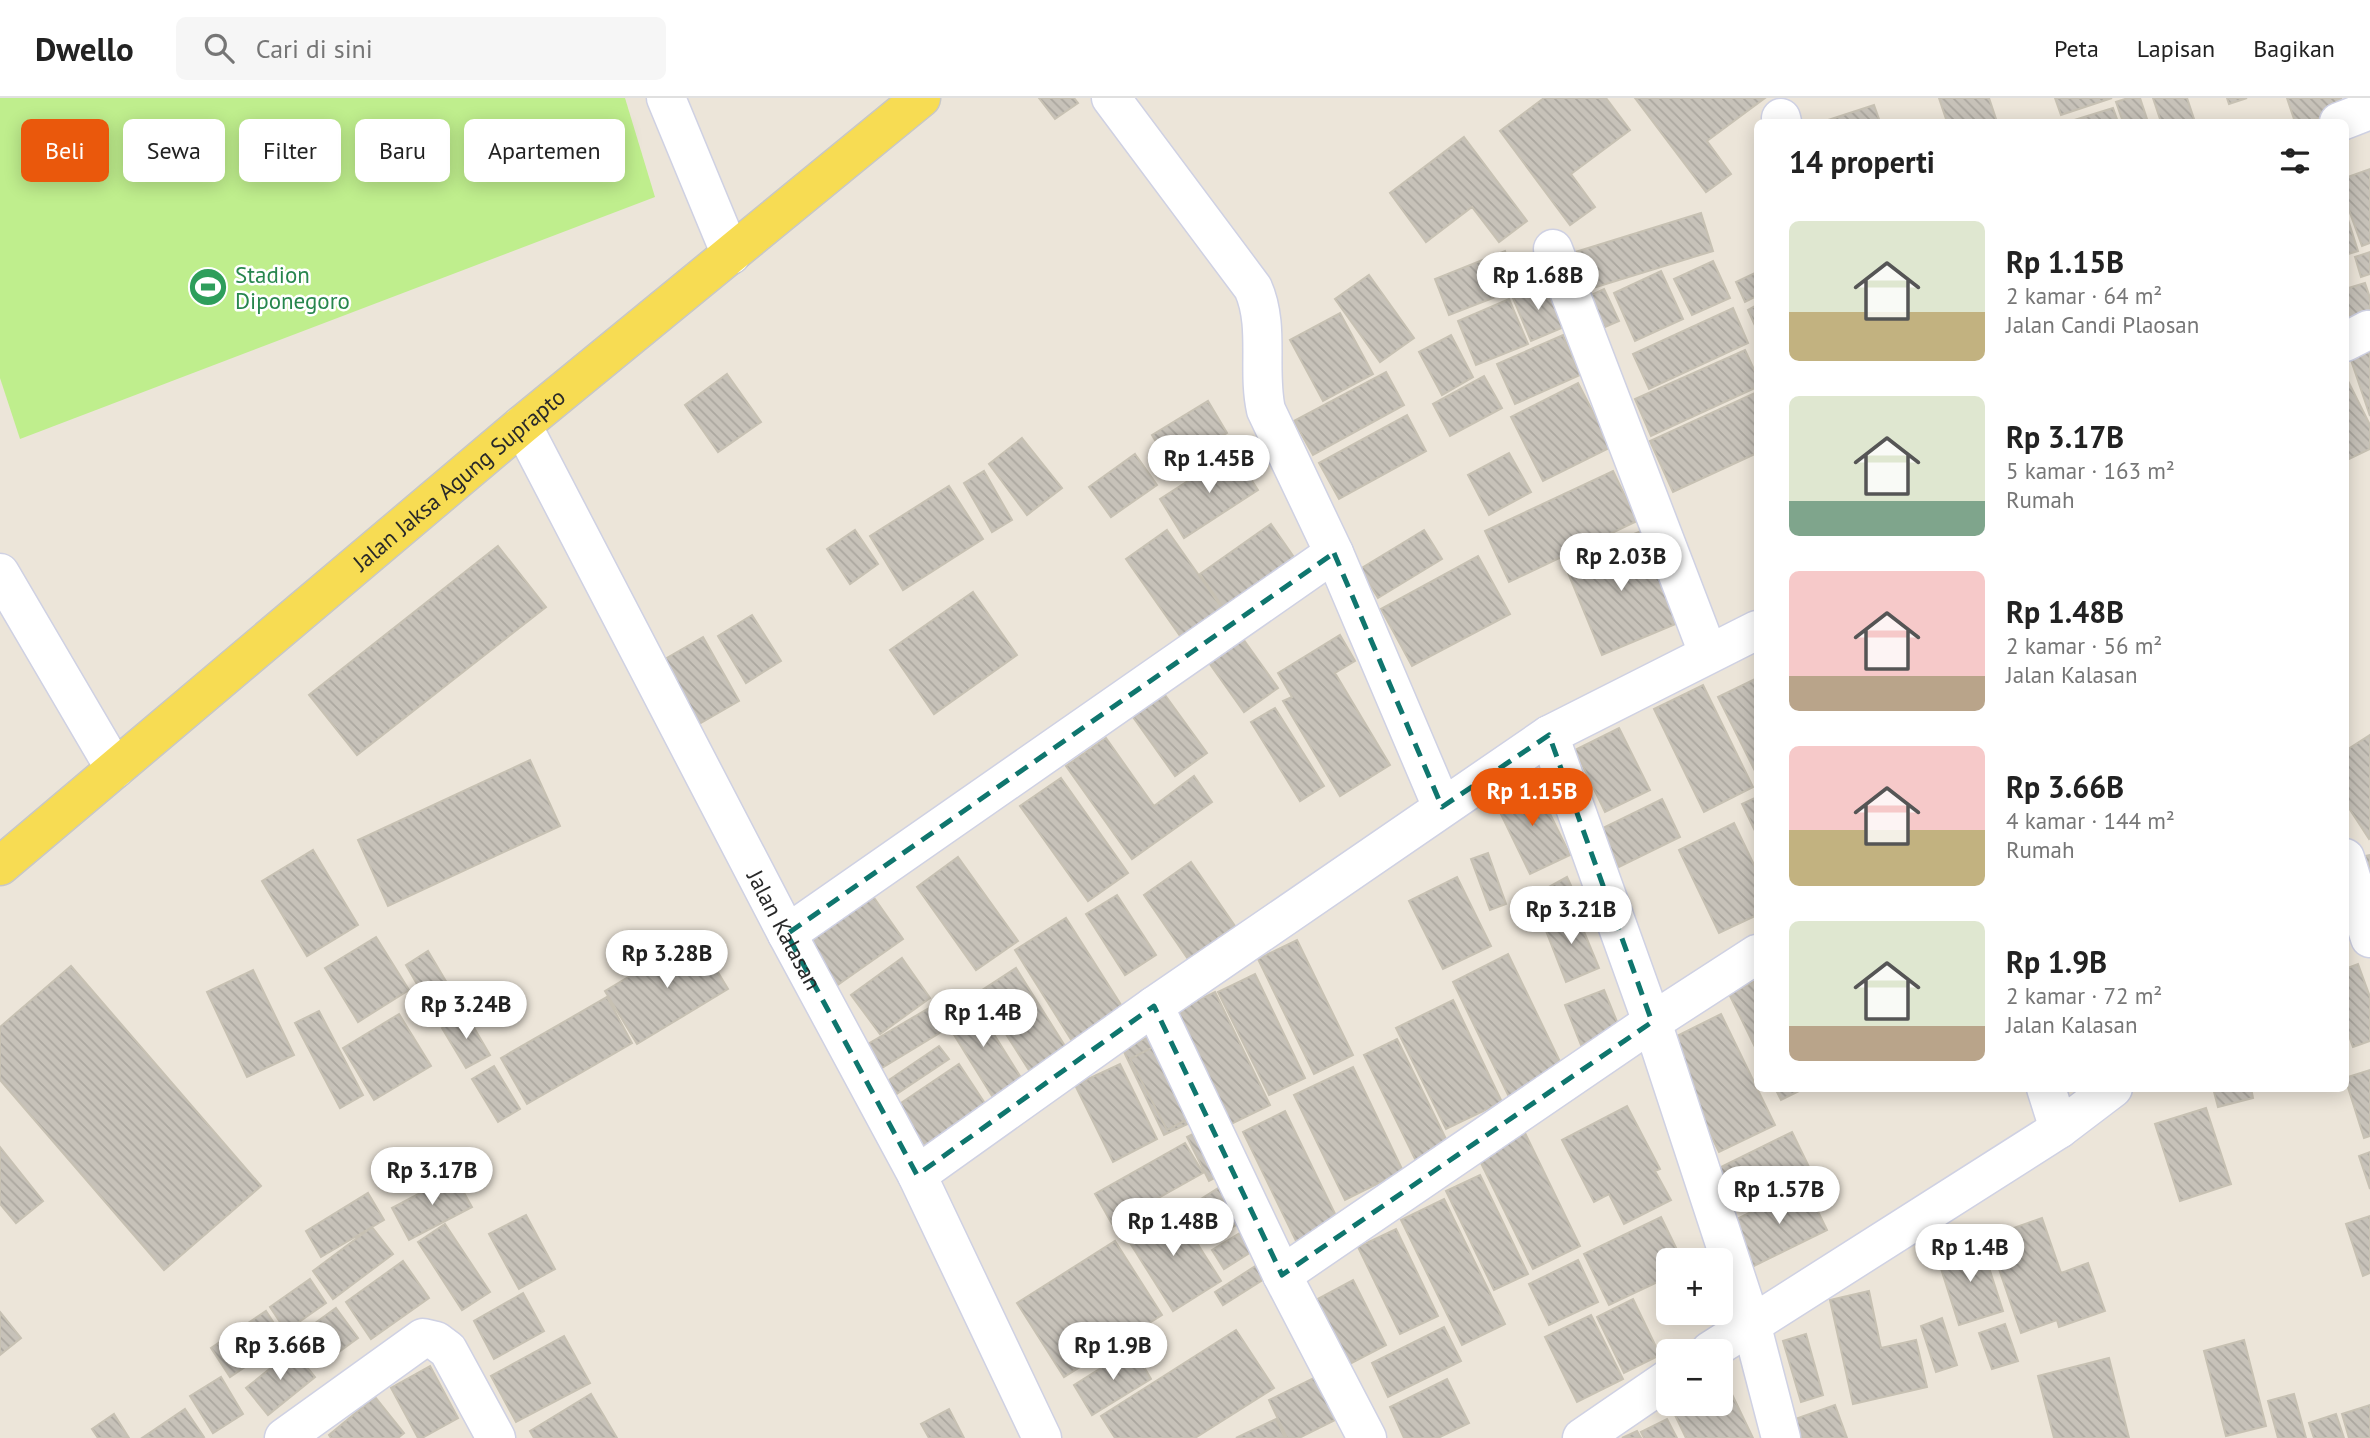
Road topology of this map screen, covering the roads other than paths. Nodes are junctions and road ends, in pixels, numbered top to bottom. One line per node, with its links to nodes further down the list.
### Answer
1 (667, 98): 7 (street)
2 (921, 98): 7 (main road, Jalan Jaksa Agung Suprapto)
3 (1111, 98): 9 (street)
4 (2370, 110): 5 (street)
5 (2347, 119)
6 (1553, 249): 12 (street)
7 (731, 256): 8 (main road, Jalan Jaksa Agung Suprapto)
8 (522, 425): 14 (main road, Jalan Jaksa Agung Suprapto); 19 (street, Jalan Kalasan)
9 (1334, 553): 15 (street); 19 (street)
10 (0, 573): 14 (street)
11 (1754, 631): 12 (street)
12 (1708, 653): 13 (street)
13 (1549, 736): 15 (street); 23 (street)
14 (115, 769): 16 (main road, Jalan Jaksa Agung Suprapto)
15 (1442, 807): 22 (street)
16 (0, 866)
17 (2349, 885): 18 (street)
18 (2352, 906): 20 (street)
19 (787, 934): 27 (street, Jalan Kalasan)
20 (2370, 938)
21 (1754, 956): 23 (street)
22 (1154, 1006): 27 (street); 28 (street)
23 (1652, 1022): 28 (street); 29 (street)
24 (2047, 1092): 26 (street)
25 (2108, 1092): 26 (street)
26 (2059, 1129): 29 (street)
27 (917, 1175): 34 (street, Jalan Kalasan)
28 (1282, 1275): 35 (street)
29 (1751, 1323): 30 (street); 37 (street)
30 (1728, 1339)
31 (1656, 1387): 36 (street)
32 (284, 1438): 33 (street)
33 (496, 1438)
34 (1042, 1438)
35 (1367, 1438)
36 (1581, 1438)
37 (1781, 1438)

